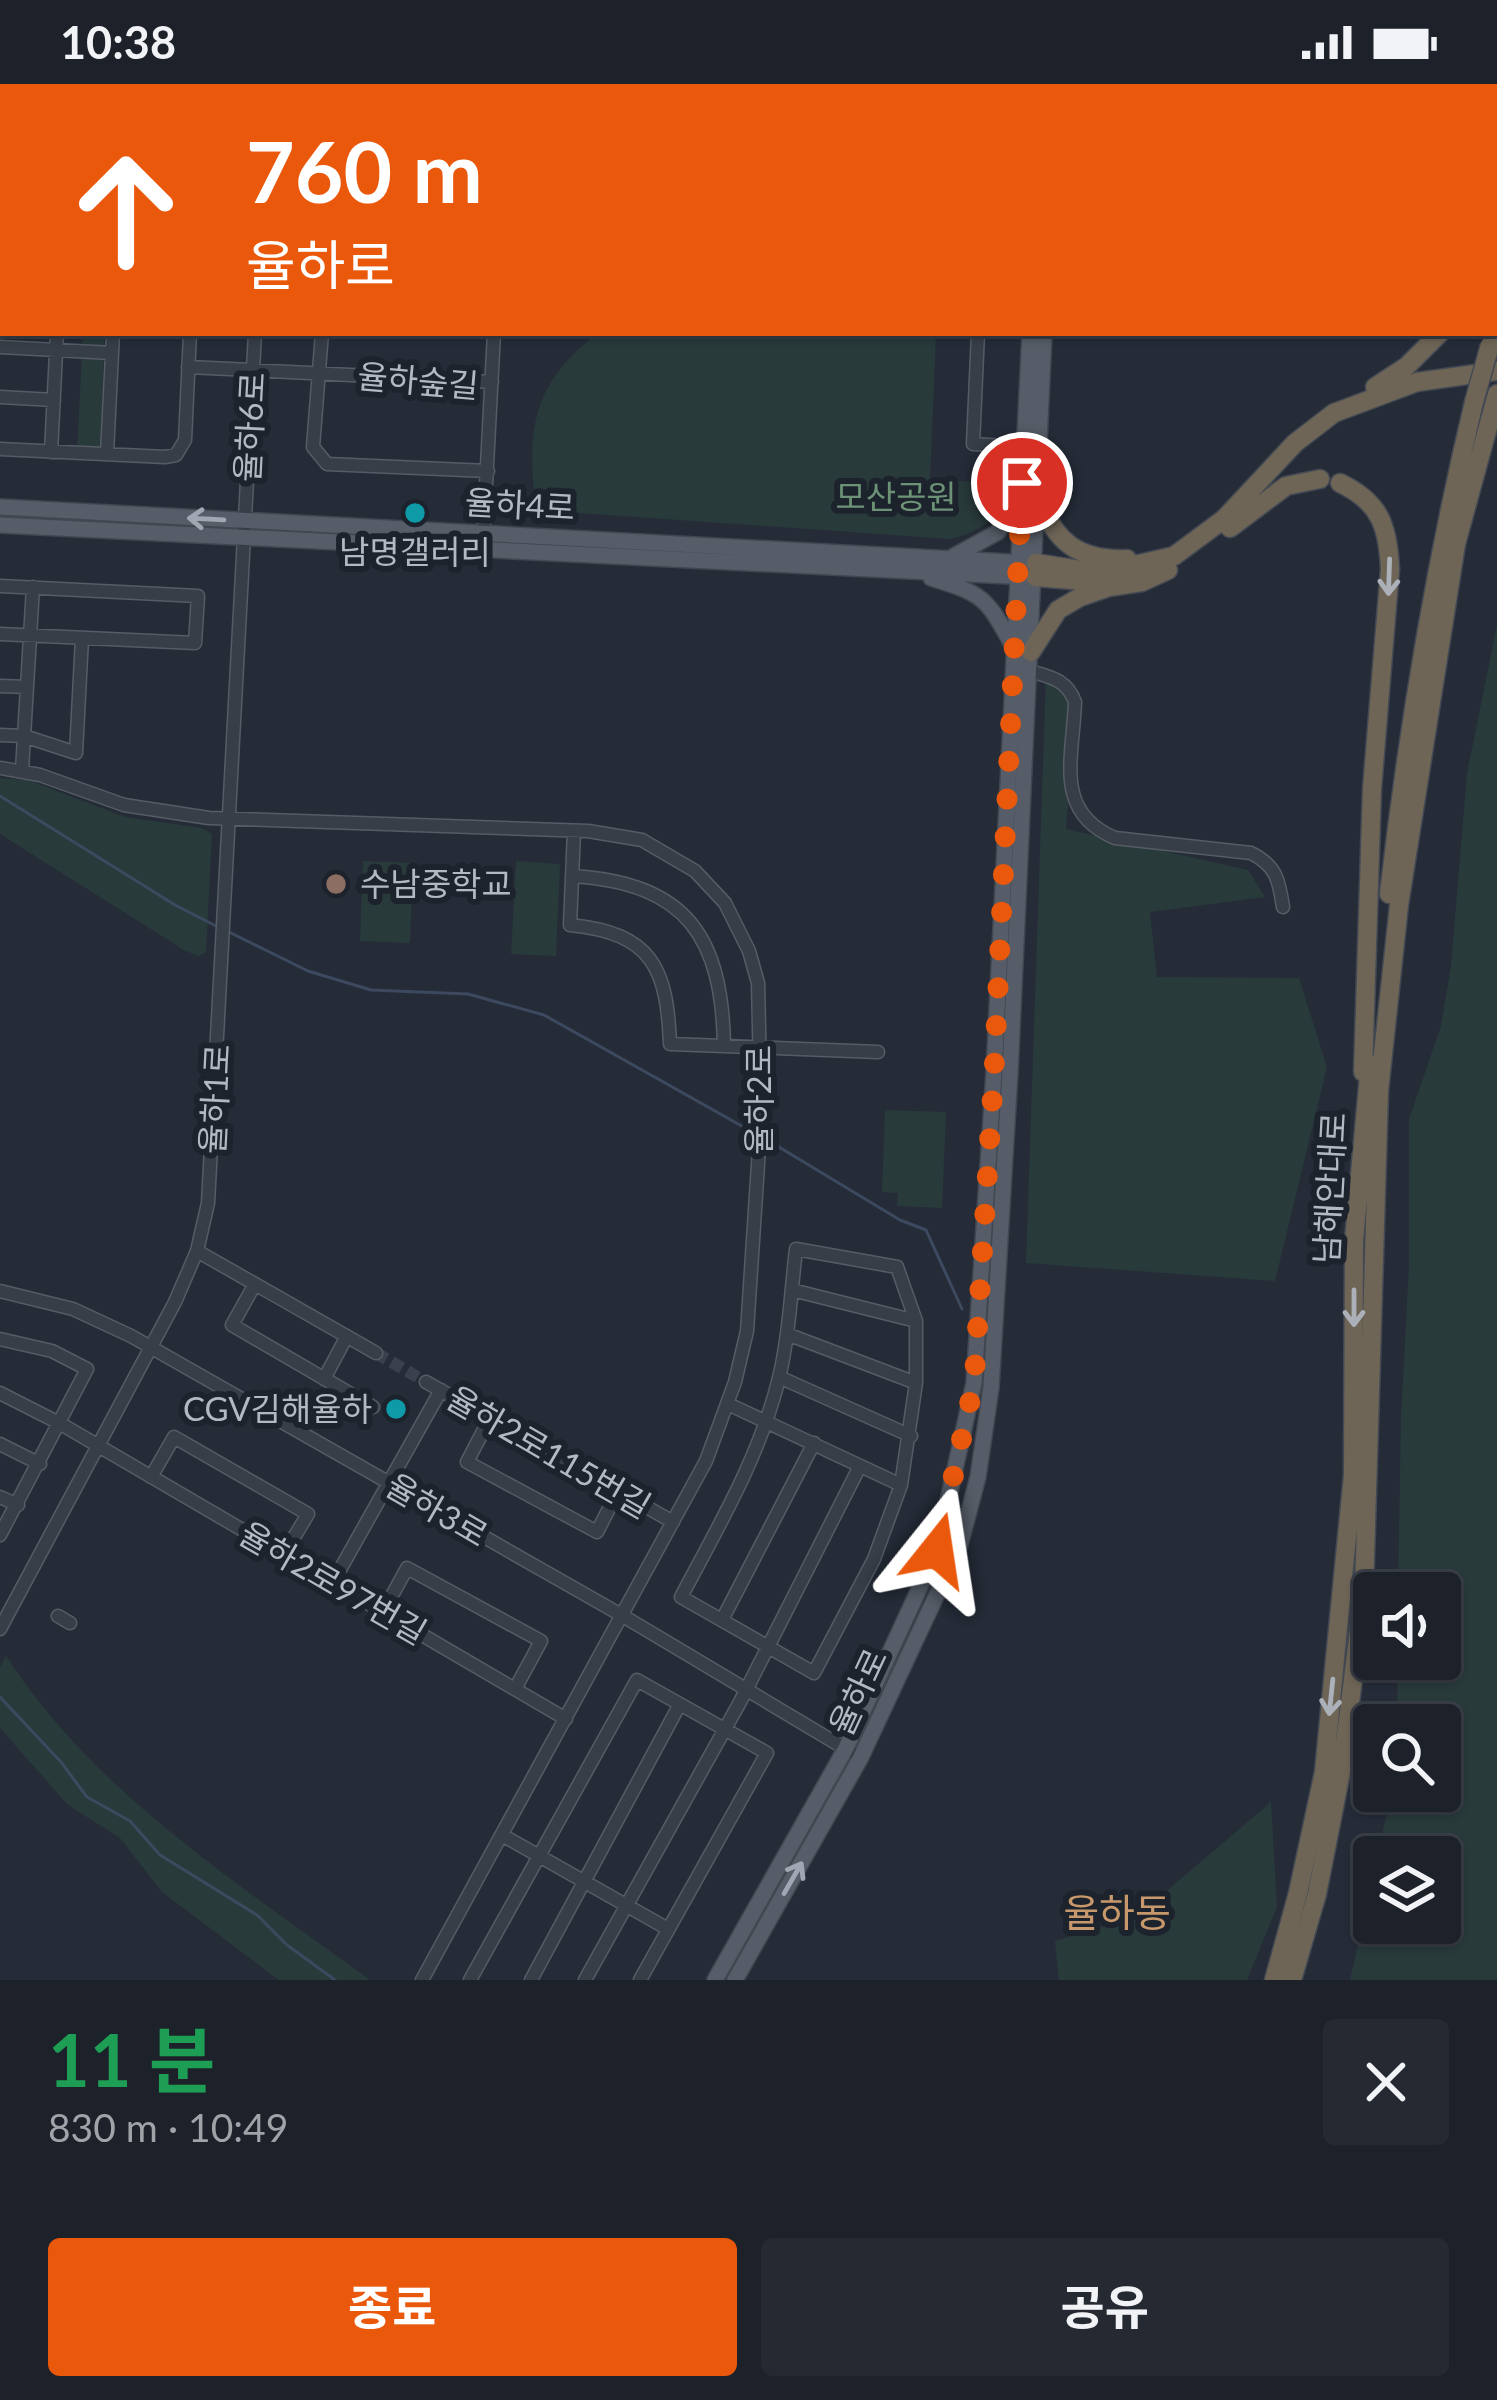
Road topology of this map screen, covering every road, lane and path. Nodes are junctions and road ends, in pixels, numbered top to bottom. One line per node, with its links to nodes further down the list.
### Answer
1 (57, 336): 13 (street)
2 (113, 336): 14 (street)
3 (190, 336): 15 (street)
4 (254, 336): 16 (street, 율하6로)
5 (322, 336): 17 (street)
6 (494, 336): 19 (street)
7 (978, 336): 24 (street)
8 (1030, 336): 24 (main road, 율하로)
9 (1044, 336): 29 (main road, 율하로)
10 (1437, 336): 23 (highway)
11 (1494, 336): 22 (highway, bridge)
12 (0, 346): 13 (street)
13 (56, 350): 14 (street); 21 (street)
14 (112, 353): 27 (street)
15 (188, 368): 16 (street, 율하숲길); 27 (street)
16 (253, 372): 17 (street, 율하숲길); 33 (street, 율하6로)
17 (319, 374): 19 (street, 율하숲길); 28 (street)
18 (1497, 375): 23 (highway); 31 (highway)
19 (492, 382): 28 (street, 율하숲길)
20 (0, 397): 21 (street)
21 (54, 400): 26 (street)
22 (1488, 400): 58 (highway, 남해안대로); 120 (highway, 남해안대로)
23 (1334, 413): 36 (highway)
24 (1024, 446): 29 (main road, 율하로)
25 (0, 449): 26 (street)
26 (51, 452): 27 (street)
27 (107, 454)
28 (488, 472): 34 (street, 율하숲길)
29 (1030, 489): 35 (main road); 36 (highway); 37 (main road, 율하로)
30 (0, 508): 33 (main road, 율하4로, one-way to 30)
31 (1242, 519): 36 (highway); 58 (highway, one-way to 58)
32 (0, 525): 33 (main road, 율하4로)
33 (244, 529): 34 (main road, 율하4로); 51 (street, 율하1로)
34 (483, 542): 35 (main road, 율하4로); 38 (main road, 율하4로)
35 (949, 559): 37 (main road, 율하4로)
36 (1171, 563): 37 (highway); 44 (highway)
37 (1027, 570): 38 (main road, 율하4로); 44 (main road, 율하로)
38 (904, 571): 44 (main road)
39 (0, 586): 40 (street)
40 (33, 587): 42 (street); 43 (street)
41 (0, 634): 42 (street)
42 (30, 635): 43 (street); 46 (street)
43 (82, 638): 48 (street)
44 (1025, 657): 54 (street); 106 (main road, 율하로); 106 (main road, 율하로)
45 (0, 686): 46 (street)
46 (27, 687): 48 (street)
47 (0, 735): 48 (street)
48 (24, 736): 50 (street)
49 (0, 768): 50 (street, 율하2로)
50 (22, 770): 51 (street, 율하2로)
51 (229, 820): 52 (street, 율하2로); 59 (street, 율하1로)
52 (574, 831): 53 (street); 56 (street, 율하2로)
53 (572, 876): 55 (street); 55 (street)
54 (1283, 907)
55 (724, 1046): 56 (street)
56 (759, 1048): 57 (street); 75 (street, 율하2로)
57 (878, 1052)
58 (1361, 1138): 119 (highway, 남해안대로, one-way to 119)
59 (197, 1251): 60 (street); 67 (street, 율하1로)
60 (255, 1284): 65 (street); 70 (street)
61 (792, 1290): 63 (street); 63 (street); 64 (street)
62 (0, 1291): 67 (street, 율하3로)
63 (916, 1321): 72 (street)
64 (787, 1334): 69 (street); 72 (street)
65 (347, 1336): 68 (street); 70 (street)
66 (0, 1339): 79 (street)
67 (152, 1347): 83 (street, 율하1로); 87 (street, 율하3로)
68 (376, 1353)
69 (779, 1377): 78 (street); 80 (street)
70 (324, 1379): 76 (street)
71 (426, 1382): 73 (street, 율하2로115번길)
72 (916, 1383): 80 (street)
73 (441, 1390): 77 (street, 율하2로115번길); 87 (street)
74 (0, 1393): 79 (street, 율하2로97번길)
75 (728, 1404): 78 (street); 92 (street, 율하2로)
76 (373, 1407)
77 (490, 1418): 89 (street, 율하2로115번길); 89 (street)
78 (767, 1421): 81 (street); 98 (street)
79 (62, 1424): 83 (street, 율하2로97번길); 84 (street)
80 (911, 1436): 88 (street)
81 (814, 1443): 85 (street); 98 (street)
82 (0, 1444): 84 (street)
83 (100, 1447): 86 (street, 율하2로97번길); 99 (street, 율하1로)
84 (40, 1464): 91 (street)
85 (860, 1466): 88 (street); 100 (street)
86 (152, 1477): 94 (street, 율하2로97번길); 94 (street)
87 (389, 1482): 95 (street); 97 (street, 율하3로)
88 (901, 1485): 100 (street)
89 (618, 1492): 92 (street, 율하2로115번길)
90 (0, 1497): 91 (street)
91 (18, 1505): 93 (street)
92 (673, 1522): 97 (street, 율하2로)
93 (0, 1535)
94 (284, 1554): 95 (street, 율하2로97번길)
95 (333, 1582): 96 (street, 율하2로97번길)
96 (383, 1612): 101 (street, 율하2로97번길); 101 (street)
97 (623, 1616): 102 (street, 율하3로); 104 (street, 율하2로)
98 (722, 1620): 100 (street)
99 (0, 1629)
100 (769, 1648): 102 (street)
101 (515, 1689): 104 (street, 율하2로97번길)
102 (746, 1690): 105 (street); 106 (street, 율하3로)
103 (680, 1705): 105 (street); 108 (street); 109 (street)
104 (566, 1718): 107 (street, 율하2로)
105 (724, 1730): 110 (street); 111 (street)
106 (853, 1753): 117 (main road, 율하로); 118 (main road, 율하로, one-way to 106)
107 (502, 1835): 108 (street); 112 (street, 율하2로)
108 (539, 1856): 109 (street); 113 (street)
109 (585, 1882): 110 (street); 114 (street)
110 (627, 1906): 111 (street); 115 (street)
111 (668, 1929): 116 (street)
112 (422, 1980)
113 (470, 1980)
114 (531, 1980)
115 (585, 1980)
116 (640, 1980)
117 (716, 1980)
118 (735, 1980)
119 (1274, 1980)
120 (1292, 1980)

